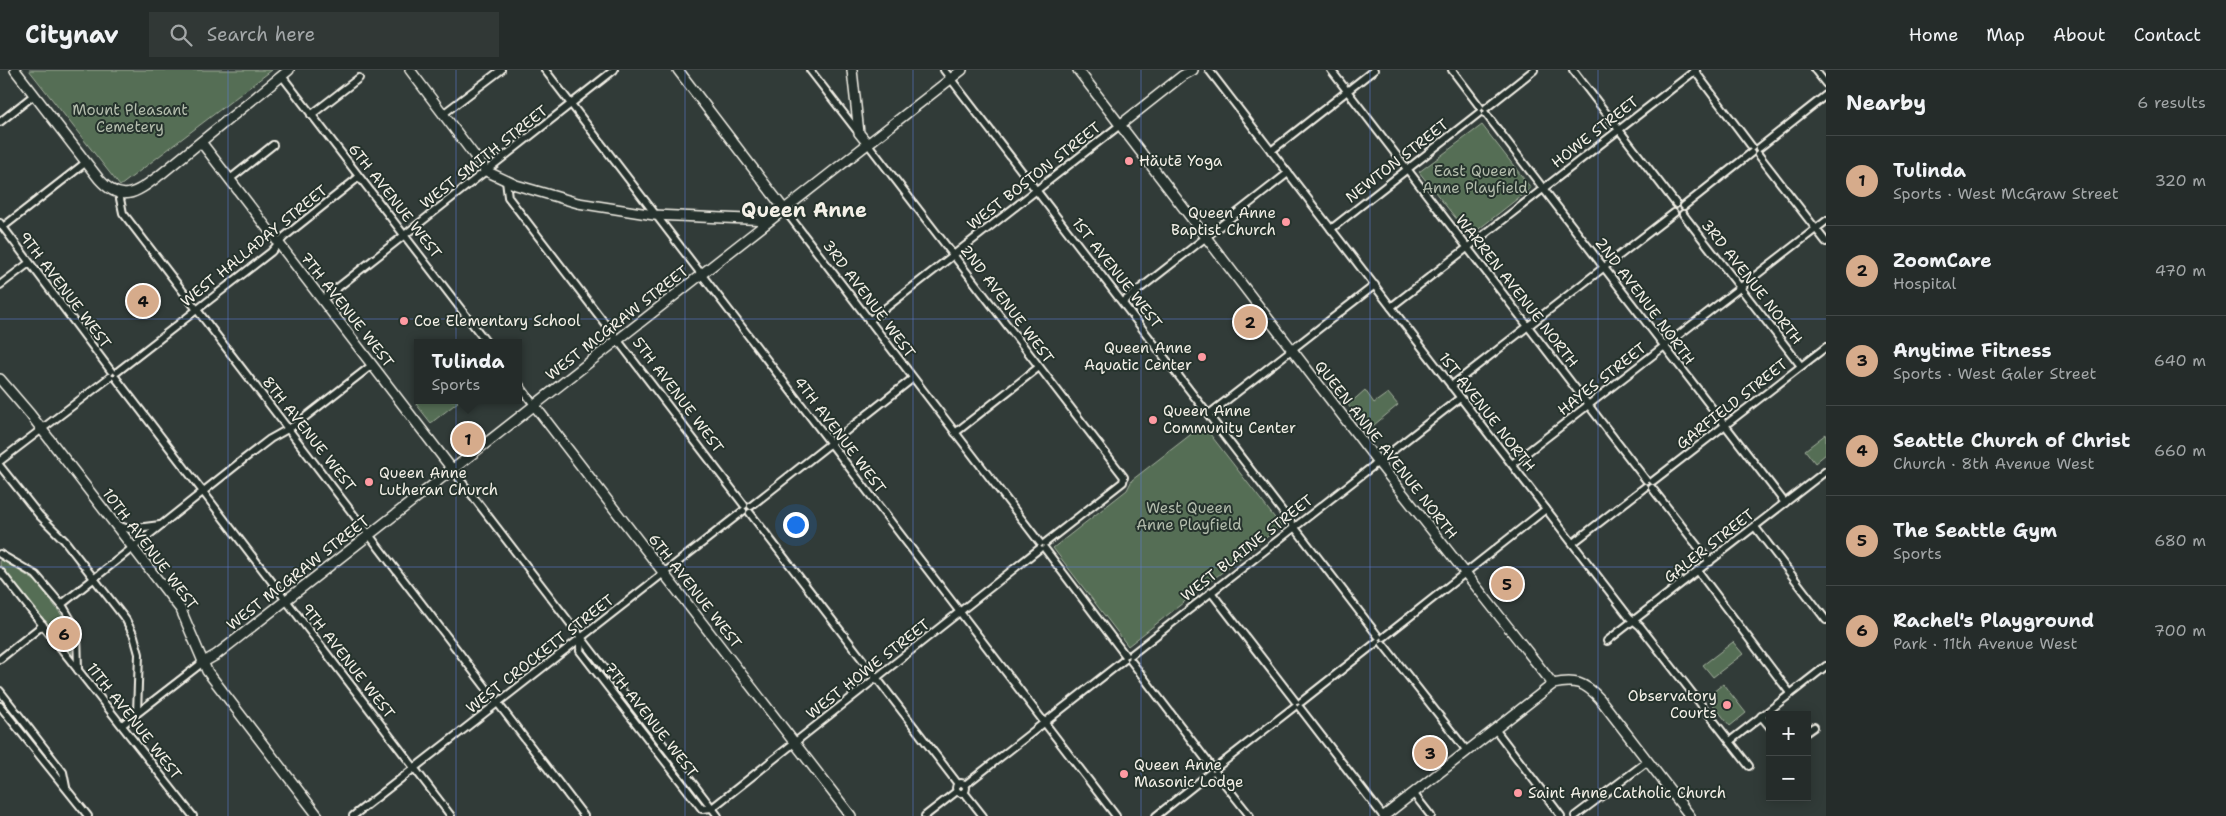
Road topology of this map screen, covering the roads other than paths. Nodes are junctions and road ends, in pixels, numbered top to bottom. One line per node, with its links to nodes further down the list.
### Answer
1 (15, 70): 26 (street)
2 (410, 70): 30 (street)
3 (500, 70): 30 (street)
4 (545, 70): 28 (street, 4TH AVENUE WEST)
5 (614, 70): 28 (street, WEST SMITH STREET)
6 (678, 70): 53 (street, 3RD AVENUE WEST)
7 (810, 70): 35 (street)
8 (852, 70): 35 (street)
9 (944, 70): 23 (street, 1ST AVENUE WEST)
10 (962, 70): 23 (street, WEST MCGRAW STREET)
11 (1078, 70): 33 (street, QUEEN ANNE AVENUE NORTH)
12 (1193, 70): 33 (street)
13 (1209, 70): 40 (street, 1ST AVENUE NORTH)
14 (1331, 70): 25 (street, WARREN AVENUE NORTH)
15 (1374, 70): 25 (street)
16 (1452, 70): 29 (street, 2ND AVENUE NORTH)
17 (1534, 70): 29 (street, NEWTON STREET)
18 (1573, 70): 34 (street)
19 (1695, 70): 34 (street, HOWE STREET); 39 (street)
20 (1815, 70): 24 (street)
21 (286, 73): 31 (street, 6TH AVENUE WEST); 36 (street)
22 (359, 78): 31 (street)
23 (950, 79): 37 (street, WEST MCGRAW STREET); 49 (street, 1ST AVENUE WEST)
24 (1826, 84)
25 (1347, 91): 40 (street); 42 (street, WARREN AVENUE NORTH)
26 (34, 95): 32 (street); 41 (street)
27 (1826, 95): 39 (street)
28 (571, 104): 43 (street, WEST SMITH STREET); 56 (street, 4TH AVENUE WEST)
29 (1483, 110): 42 (street, NEWTON STREET); 48 (street, 2ND AVENUE NORTH)
30 (443, 114): 43 (street)
31 (311, 115): 45 (street, 6TH AVENUE WEST)
32 (0, 122)
33 (1120, 125): 49 (street, WEST BOSTON STREET); 63 (street, QUEEN ANNE AVENUE NORTH)
34 (1619, 130): 48 (street, HOWE STREET); 51 (street)
35 (859, 133): 37 (street)
36 (201, 142): 46 (street, 7TH AVENUE WEST); 50 (street)
37 (868, 144): 53 (street, WEST MCGRAW STREET); 67 (street, 2ND AVENUE WEST)
38 (273, 145): 46 (street)
39 (1755, 150): 52 (street); 61 (street)
40 (1271, 151): 44 (street, 1ST AVENUE NORTH)
41 (85, 163): 50 (street); 59 (street)
42 (1407, 169): 60 (street, NEWTON STREET); 66 (street, WARREN AVENUE NORTH)
43 (486, 171): 47 (street); 62 (street, WEST SMITH STREET)
44 (1288, 174): 60 (street, 1ST AVENUE NORTH); 63 (street)
45 (359, 177): 62 (street, 6TH AVENUE WEST); 65 (street, WEST HALLADAY STREET)
46 (230, 179): 65 (street, 7TH AVENUE WEST)
47 (506, 180): 56 (street); 81 (street, 5TH AVENUE WEST)
48 (1543, 188): 66 (street, HOWE STREET); 69 (street, 2ND AVENUE NORTH)
49 (1036, 190): 67 (street, WEST BOSTON STREET); 75 (street, 1ST AVENUE WEST)
50 (119, 194): 77 (street, 8TH AVENUE WEST)
51 (1676, 204): 52 (street); 54 (street)
52 (1684, 206): 55 (street)
53 (784, 209): 57 (street, WEST MCGRAW STREET); 78 (street, 3RD AVENUE WEST)
54 (1674, 213): 55 (street); 69 (street)
55 (1683, 214): 73 (street, 3RD AVENUE NORTH)
56 (654, 215): 57 (street); 70 (street, 4TH AVENUE WEST)
57 (770, 220): 70 (street, WEST MCGRAW STREET)
58 (1826, 221): 61 (street, HAYES STREET)
59 (2, 225): 68 (street, 9TH AVENUE WEST)
60 (1331, 229): 72 (street, 1ST AVENUE NORTH)
61 (1816, 229): 64 (street); 73 (street, HAYES STREET)
62 (404, 235): 74 (street, WEST SMITH STREET); 80 (street, 6TH AVENUE WEST)
63 (1206, 237): 75 (street); 84 (street, QUEEN ANNE AVENUE NORTH)
64 (1826, 242)
65 (278, 243): 74 (street, 7TH AVENUE WEST); 77 (street, WEST HALLADAY STREET)
66 (1467, 248): 76 (street, HOWE STREET); 79 (street, WARREN AVENUE NORTH)
67 (953, 255): 78 (street, WEST BOSTON STREET); 87 (street, 2ND AVENUE WEST)
68 (29, 263): 71 (street); 88 (street, 9TH AVENUE WEST)
69 (1604, 267): 79 (street); 82 (street, 2ND AVENUE NORTH)
70 (701, 275): 81 (street, WEST MCGRAW STREET); 101 (street, 4TH AVENUE WEST)
71 (0, 285)
72 (1375, 285): 76 (street, 1ST AVENUE NORTH); 84 (street)
73 (1741, 288): 82 (street, HAYES STREET); 86 (street, 3RD AVENUE NORTH)
74 (322, 300): 85 (street, 7TH AVENUE WEST)
75 (1123, 302): 96 (street, 1ST AVENUE WEST)
76 (1391, 307): 91 (street, 1ST AVENUE NORTH)
77 (196, 309): 88 (street, WEST HALLADAY STREET); 99 (street, 8TH AVENUE WEST)
78 (869, 321): 89 (street, 3RD AVENUE WEST)
79 (1529, 325): 91 (street); 95 (street, WARREN AVENUE NORTH)
80 (484, 339)
81 (618, 340): 94 (street, WEST MCGRAW STREET); 112 (street, 5TH AVENUE WEST)
82 (1664, 346): 95 (street, HAYES STREET); 97 (street, 2ND AVENUE NORTH)
83 (1826, 347): 86 (street, GARFIELD STREET)
84 (1292, 350): 96 (street); 103 (street, QUEEN ANNE AVENUE NORTH)
85 (372, 365): 99 (street); 106 (street, 7TH AVENUE WEST)
86 (1801, 366): 97 (street, GARFIELD STREET)
87 (1039, 367): 100 (street); 108 (street, 2ND AVENUE WEST)
88 (113, 374): 98 (street, WEST HALLADAY STREET); 110 (street, 9TH AVENUE WEST)
89 (912, 378): 100 (street, 3RD AVENUE WEST); 101 (street, WEST CROCKETT STREET)
90 (0, 379): 98 (street, 10TH AVENUE WEST)
91 (1451, 386): 93 (street, 1ST AVENUE NORTH)
92 (522, 388): 94 (street, 6TH AVENUE WEST)
93 (1460, 398): 103 (street, WEST BLAINE STREET); 104 (street, 1ST AVENUE NORTH)
94 (534, 405): 106 (street, WEST MCGRAW STREET); 126 (street, 6TH AVENUE WEST)
95 (1589, 405): 104 (street, HAYES STREET); 109 (street, WARREN AVENUE NORTH)
96 (1209, 414): 116 (street, 1ST AVENUE WEST)
97 (1724, 425): 109 (street, GARFIELD STREET); 111 (street, 2ND AVENUE NORTH)
98 (42, 430): 102 (street, WEST HALLADAY STREET); 114 (street, 10TH AVENUE WEST)
99 (287, 430): 110 (street); 118 (street, 8TH AVENUE WEST)
100 (955, 433): 120 (street, 3RD AVENUE WEST)
101 (830, 443): 112 (street, WEST CROCKETT STREET); 132 (street, 4TH AVENUE WEST)
102 (0, 462)
103 (1378, 462): 116 (street, WEST BLAINE STREET); 127 (street, QUEEN ANNE AVENUE NORTH)
104 (1512, 464): 113 (street, 1ST AVENUE NORTH)
105 (0, 466): 128 (street)
106 (452, 469): 118 (street, WEST MCGRAW STREET); 136 (street, 7TH AVENUE WEST)
107 (1825, 474): 111 (street, GALER STREET)
108 (1124, 480): 120 (street, WEST HOWE STREET)
109 (1649, 484): 119 (street, GARFIELD STREET); 123 (street, WARREN AVENUE NORTH)
110 (203, 491): 115 (street); 130 (street, 9TH AVENUE WEST)
111 (1786, 503): 117 (street, GALER STREET)
112 (747, 509): 126 (street, WEST CROCKETT STREET); 144 (street, 5TH AVENUE WEST)
113 (1546, 510): 119 (street, 1ST AVENUE NORTH); 127 (street)
114 (116, 525): 115 (street); 121 (street, 10TH AVENUE WEST)
115 (162, 525): 121 (street)
116 (1294, 527): 129 (street, WEST BLAINE STREET); 137 (street, 1ST AVENUE WEST)
117 (1755, 527): 123 (street, GALER STREET); 133 (street)
118 (369, 534): 130 (street, WEST MCGRAW STREET); 149 (street, 8TH AVENUE WEST)
119 (1573, 543): 134 (street, 1ST AVENUE NORTH)
120 (1042, 546): 132 (street, WEST HOWE STREET); 139 (street, 3RD AVENUE WEST)
121 (134, 547): 128 (street); 141 (street, 10TH AVENUE WEST)
122 (0, 554): 131 (street)
123 (1710, 562): 125 (street, GALER STREET)
124 (0, 572): 135 (street, 11TH AVENUE WEST)
125 (1698, 572): 134 (street, GALER STREET); 147 (street)
126 (664, 573): 136 (street, WEST CROCKETT STREET); 161 (street, 6TH AVENUE WEST)
127 (1465, 574): 137 (street); 145 (street, QUEEN ANNE AVENUE NORTH)
128 (95, 579): 131 (street); 152 (street)
129 (1211, 592): 139 (street, WEST BLAINE STREET); 150 (street)
130 (286, 600): 141 (street, WEST MCGRAW STREET); 165 (street, 9TH AVENUE WEST)
131 (62, 604): 143 (street)
132 (959, 612): 144 (street, WEST HOWE STREET); 154 (street, 4TH AVENUE WEST)
133 (1826, 620)
134 (1634, 621): 138 (street, GALER STREET); 160 (street, 1ST AVENUE NORTH)
135 (43, 625): 140 (street); 143 (street, 11TH AVENUE WEST)
136 (582, 637): 149 (street, WEST CROCKETT STREET); 170 (street, 7TH AVENUE WEST)
137 (1381, 640): 150 (street); 162 (street, 1ST AVENUE WEST)
138 (1608, 641)
139 (1128, 658): 154 (street, WEST BLAINE STREET); 166 (street, 3RD AVENUE WEST)
140 (0, 659)
141 (202, 663): 148 (street); 152 (street, WEST MCGRAW STREET); 173 (street, 10TH AVENUE WEST)
142 (1825, 669): 147 (street)
143 (78, 670): 156 (street, 11TH AVENUE WEST)
144 (877, 677): 161 (street, WEST HOWE STREET); 168 (street, 5TH AVENUE WEST)
145 (1553, 684): 158 (street); 163 (street)
146 (0, 690): 167 (street)
147 (1790, 693): 153 (street)
148 (163, 698)
149 (498, 703): 165 (street, WEST CROCKETT STREET); 176 (street, 8TH AVENUE WEST)
150 (1297, 705): 166 (street); 184 (street)
151 (0, 706): 167 (street)
152 (137, 713): 156 (street, WEST MCGRAW STREET)
153 (1761, 716): 155 (street); 160 (street)
154 (1044, 723): 168 (street, WEST BLAINE STREET); 181 (street, 4TH AVENUE WEST)
155 (1766, 723)
156 (122, 725): 172 (street, 11TH AVENUE WEST)
157 (1814, 727): 159 (street)
158 (1495, 729): 162 (street); 186 (street)
159 (1811, 729)
160 (1730, 741): 164 (street, 1ST AVENUE NORTH)
161 (795, 743): 170 (street, WEST HOWE STREET); 178 (street, 6TH AVENUE WEST)
162 (1467, 751): 169 (street)
163 (1648, 761): 187 (street); 188 (street)
164 (1750, 766)
165 (414, 768): 174 (street, WEST CROCKETT STREET); 175 (street, 9TH AVENUE WEST)
166 (1214, 770): 182 (street); 183 (street, 3RD AVENUE WEST)
167 (66, 787): 171 (street)
168 (961, 788): 179 (street, WEST BLAINE STREET); 180 (street, 5TH AVENUE WEST)
169 (1413, 793): 184 (street); 185 (street)
170 (712, 808): 177 (street, 7TH AVENUE WEST)
171 (88, 816)
172 (193, 816)
173 (318, 816)
174 (353, 816)
175 (451, 816)
176 (584, 816)
177 (718, 816)
178 (851, 816)
179 (925, 816)
180 (983, 816)
181 (1116, 816)
182 (1156, 816)
183 (1250, 816)
184 (1383, 816)
185 (1432, 816)
186 (1561, 816)
187 (1575, 816)
188 (1690, 816)

